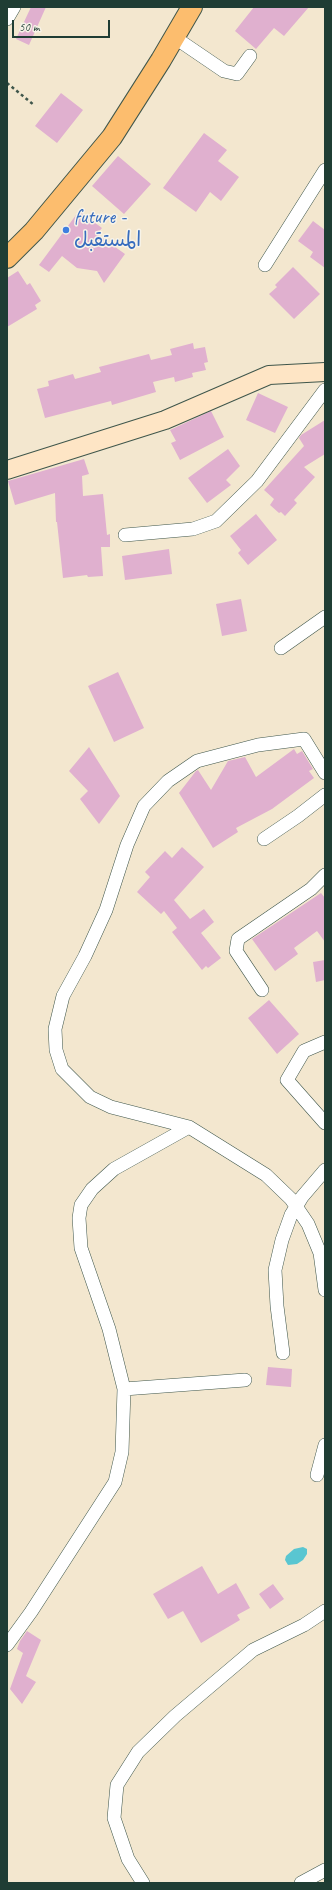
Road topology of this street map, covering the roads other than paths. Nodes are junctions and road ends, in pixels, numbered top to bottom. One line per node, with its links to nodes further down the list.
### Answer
1 (14, 7): 3 (street)
2 (192, 7): 4 (main road)
3 (7, 19)
4 (174, 37): 5 (street); 7 (main road)
5 (250, 56)
6 (325, 170): 8 (street)
7 (7, 258)
8 (265, 265)
9 (325, 372): 11 (street)
10 (325, 390): 12 (street)
11 (7, 470)
12 (125, 535)
13 (325, 617): 14 (street)
14 (281, 648)
15 (325, 773): 22 (street)
16 (325, 795): 17 (street)
17 (264, 838)
18 (325, 875): 19 (street)
19 (262, 990)
20 (325, 1042): 21 (street)
21 (325, 1123)
22 (189, 1127): 24 (street); 28 (street)
23 (325, 1170): 24 (street)
24 (296, 1207): 25 (street); 26 (street)
25 (325, 1290)
26 (283, 1354)
27 (245, 1380): 28 (street)
28 (124, 1389): 32 (street)
29 (325, 1444): 30 (street)
30 (317, 1475)
31 (325, 1611): 34 (street)
32 (7, 1645)
33 (325, 1870): 35 (street)
34 (144, 1883)
35 (301, 1883)

